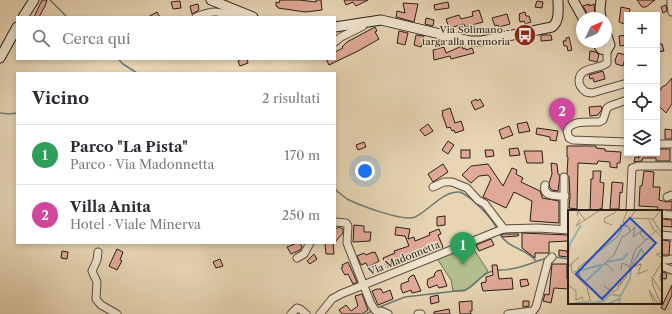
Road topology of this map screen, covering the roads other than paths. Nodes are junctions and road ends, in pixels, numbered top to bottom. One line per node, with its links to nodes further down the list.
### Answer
1 (34, 0): 11 (street)
2 (211, 0): 10 (street)
3 (558, 0): 16 (street)
4 (574, 0): 7 (street)
5 (600, 0): 8 (street)
6 (671, 0): 9 (street)
7 (580, 12)
8 (600, 12)
9 (672, 12)
10 (242, 13): 14 (street); 15 (street)
11 (24, 16)
12 (199, 16): 13 (street)
13 (235, 16)
14 (239, 16)
15 (250, 16)
16 (364, 22): 17 (street); 19 (street)
17 (336, 27)
18 (16, 30): 22 (street)
19 (336, 41)
20 (600, 48): 21 (street)
21 (607, 50): 23 (street)
22 (0, 58)
23 (624, 84)
24 (624, 101): 25 (street)
25 (624, 142)
26 (660, 144): 27 (street)
27 (672, 144)
28 (672, 166): 33 (street)
29 (564, 177): 32 (street)
30 (545, 185): 32 (street)
31 (433, 187): 37 (street)
32 (565, 196): 38 (street)
33 (630, 210)
34 (662, 214): 35 (street)
35 (672, 215)
36 (336, 222): 49 (street)
37 (504, 229): 38 (street); 49 (street, Via Madonnetta)
38 (567, 229)
39 (662, 235): 40 (street)
40 (672, 236)
41 (309, 244): 44 (street)
42 (98, 252): 51 (street)
43 (552, 257): 58 (street)
44 (297, 258)
45 (672, 259): 46 (street)
46 (662, 260)
47 (662, 266): 48 (street)
48 (672, 270)
49 (364, 285): 50 (street); 54 (street, Via Madonnetta)
50 (375, 312): 55 (street)
51 (117, 314)
52 (290, 314): 53 (street)
53 (306, 314)
54 (320, 314)
55 (388, 314)
56 (418, 314): 57 (street)
57 (421, 314)
58 (508, 314)

